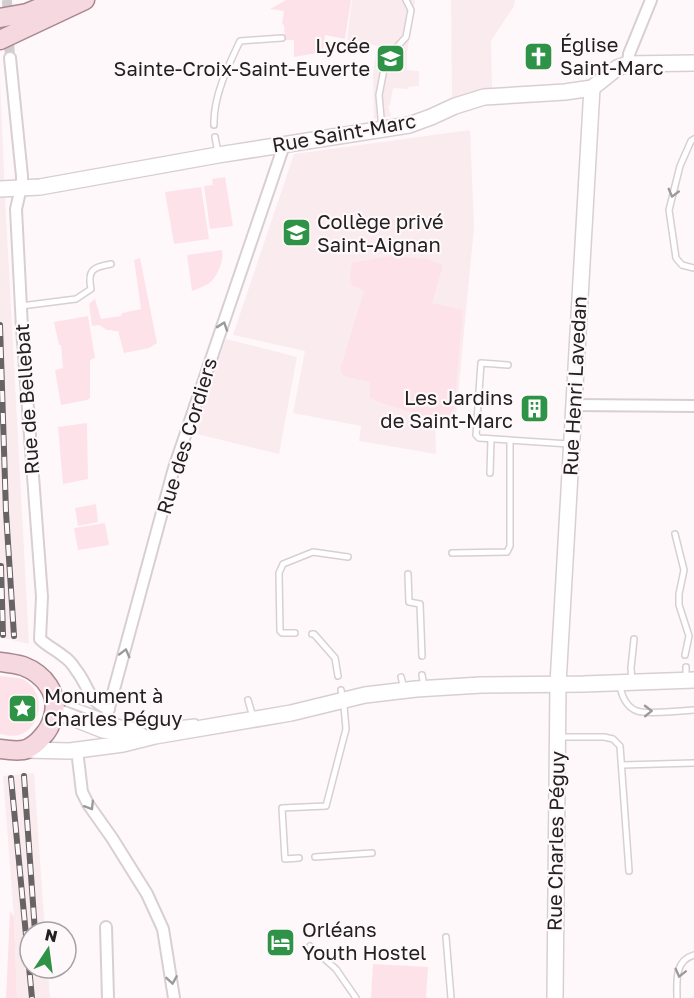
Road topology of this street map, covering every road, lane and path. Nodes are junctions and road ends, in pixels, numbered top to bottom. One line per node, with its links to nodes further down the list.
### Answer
1 (58, 0): 5 (main road)
2 (85, 0): 7 (main road)
3 (406, 0): 13 (lane)
4 (651, 0): 10 (street)
5 (0, 18)
6 (282, 38): 12 (lane)
7 (0, 40)
8 (9, 58): 18 (street, Rue de Bellebat)
9 (694, 63): 10 (street)
10 (628, 64): 11 (street)
11 (592, 88): 13 (street, Rue Saint-Marc); 23 (street, Rue Henri Lavedan)
12 (214, 125)
13 (382, 129): 16 (street, Rue Saint-Marc)
14 (216, 137): 17 (lane)
15 (694, 139): 20 (lane, one-way to 20)
16 (282, 145): 17 (street, Rue Saint-Marc); 48 (street, Rue des Cordiers, one-way to 16)
17 (218, 155): 18 (street, Rue Saint-Marc)
18 (11, 189): 21 (street, Rue de Bellebat)
19 (111, 264): 21 (lane)
20 (694, 268)
21 (21, 306): 48 (street, Rue de Bellebat)
22 (508, 365): 25 (lane)
23 (573, 405): 24 (street); 27 (street, Rue Henri Lavedan)
24 (694, 406)
25 (491, 439): 26 (lane); 28 (lane)
26 (510, 440): 27 (lane); 30 (lane)
27 (571, 444): 42 (street, Rue Henri Lavedan)
28 (490, 473)
29 (675, 534): 36 (lane)
30 (452, 552)
31 (348, 557): 33 (lane)
32 (408, 574): 37 (lane)
33 (296, 633)
34 (312, 633): 39 (lane)
35 (634, 639): 41 (lane)
36 (685, 655)
37 (422, 656)
38 (0, 662): 45 (main road)
39 (338, 676)
40 (688, 676): 41 (street)
41 (626, 682): 42 (street); 46 (lane, one-way to 46)
42 (558, 684): 43 (street); 50 (street, Rue Charles Péguy)
43 (342, 695): 47 (street); 58 (lane)
44 (248, 699): 47 (lane)
45 (55, 705): 48 (street); 52 (main road)
46 (694, 710)
47 (257, 713): 48 (lane); 49 (street)
48 (106, 719): 49 (street)
49 (155, 735): 53 (street)
50 (557, 737): 55 (lane); 68 (street, Rue Charles Péguy)
51 (0, 749): 52 (main road)
52 (25, 750): 53 (street)
53 (77, 750): 65 (street, one-way to 65)
54 (694, 763): 55 (lane)
55 (622, 765): 59 (lane)
56 (372, 853): 57 (lane)
57 (315, 857)
58 (299, 858)
59 (629, 871)
60 (106, 927): 64 (street)
61 (446, 937): 67 (lane)
62 (310, 946): 66 (lane)
63 (694, 955): 69 (lane, one-way to 69)
64 (108, 998)
65 (174, 998)
66 (356, 998)
67 (451, 998)
68 (555, 998)
69 (677, 998)

